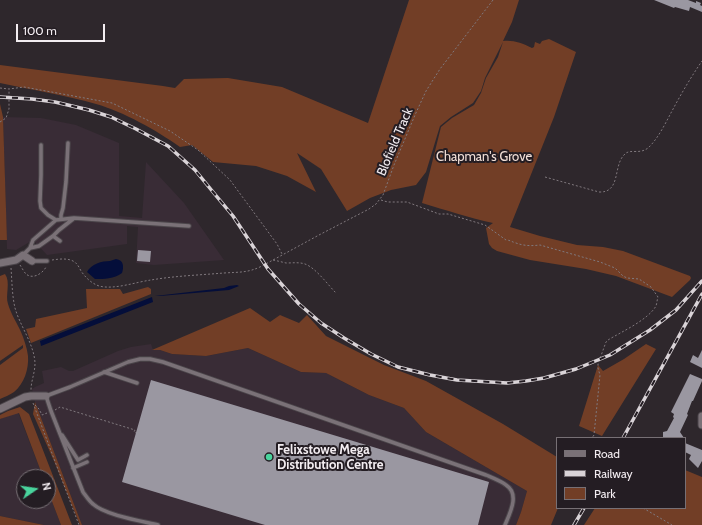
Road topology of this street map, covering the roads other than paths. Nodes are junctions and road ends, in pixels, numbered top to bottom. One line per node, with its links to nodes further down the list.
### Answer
1 (68, 143): 4 (lane)
2 (41, 145): 5 (lane)
3 (74, 218): 4 (lane); 6 (lane); 7 (lane)
4 (61, 219): 5 (lane)
5 (56, 220): 9 (lane)
6 (189, 226)
7 (53, 236): 8 (lane); 9 (lane)
8 (60, 241)
9 (30, 248): 10 (lane)
10 (23, 255): 11 (street); 13 (street)
11 (32, 261): 12 (lane)
12 (47, 261)
13 (0, 263)
14 (104, 372): 15 (lane); 16 (lane); 25 (lane)
15 (137, 383)
16 (46, 396): 17 (street); 20 (lane)
17 (0, 409)
18 (702, 416): 19 (street)
19 (702, 425)
20 (57, 428): 21 (lane); 23 (lane)
21 (87, 455)
22 (87, 462): 23 (lane)
23 (73, 468): 24 (lane)
24 (158, 525)
25 (505, 525)

